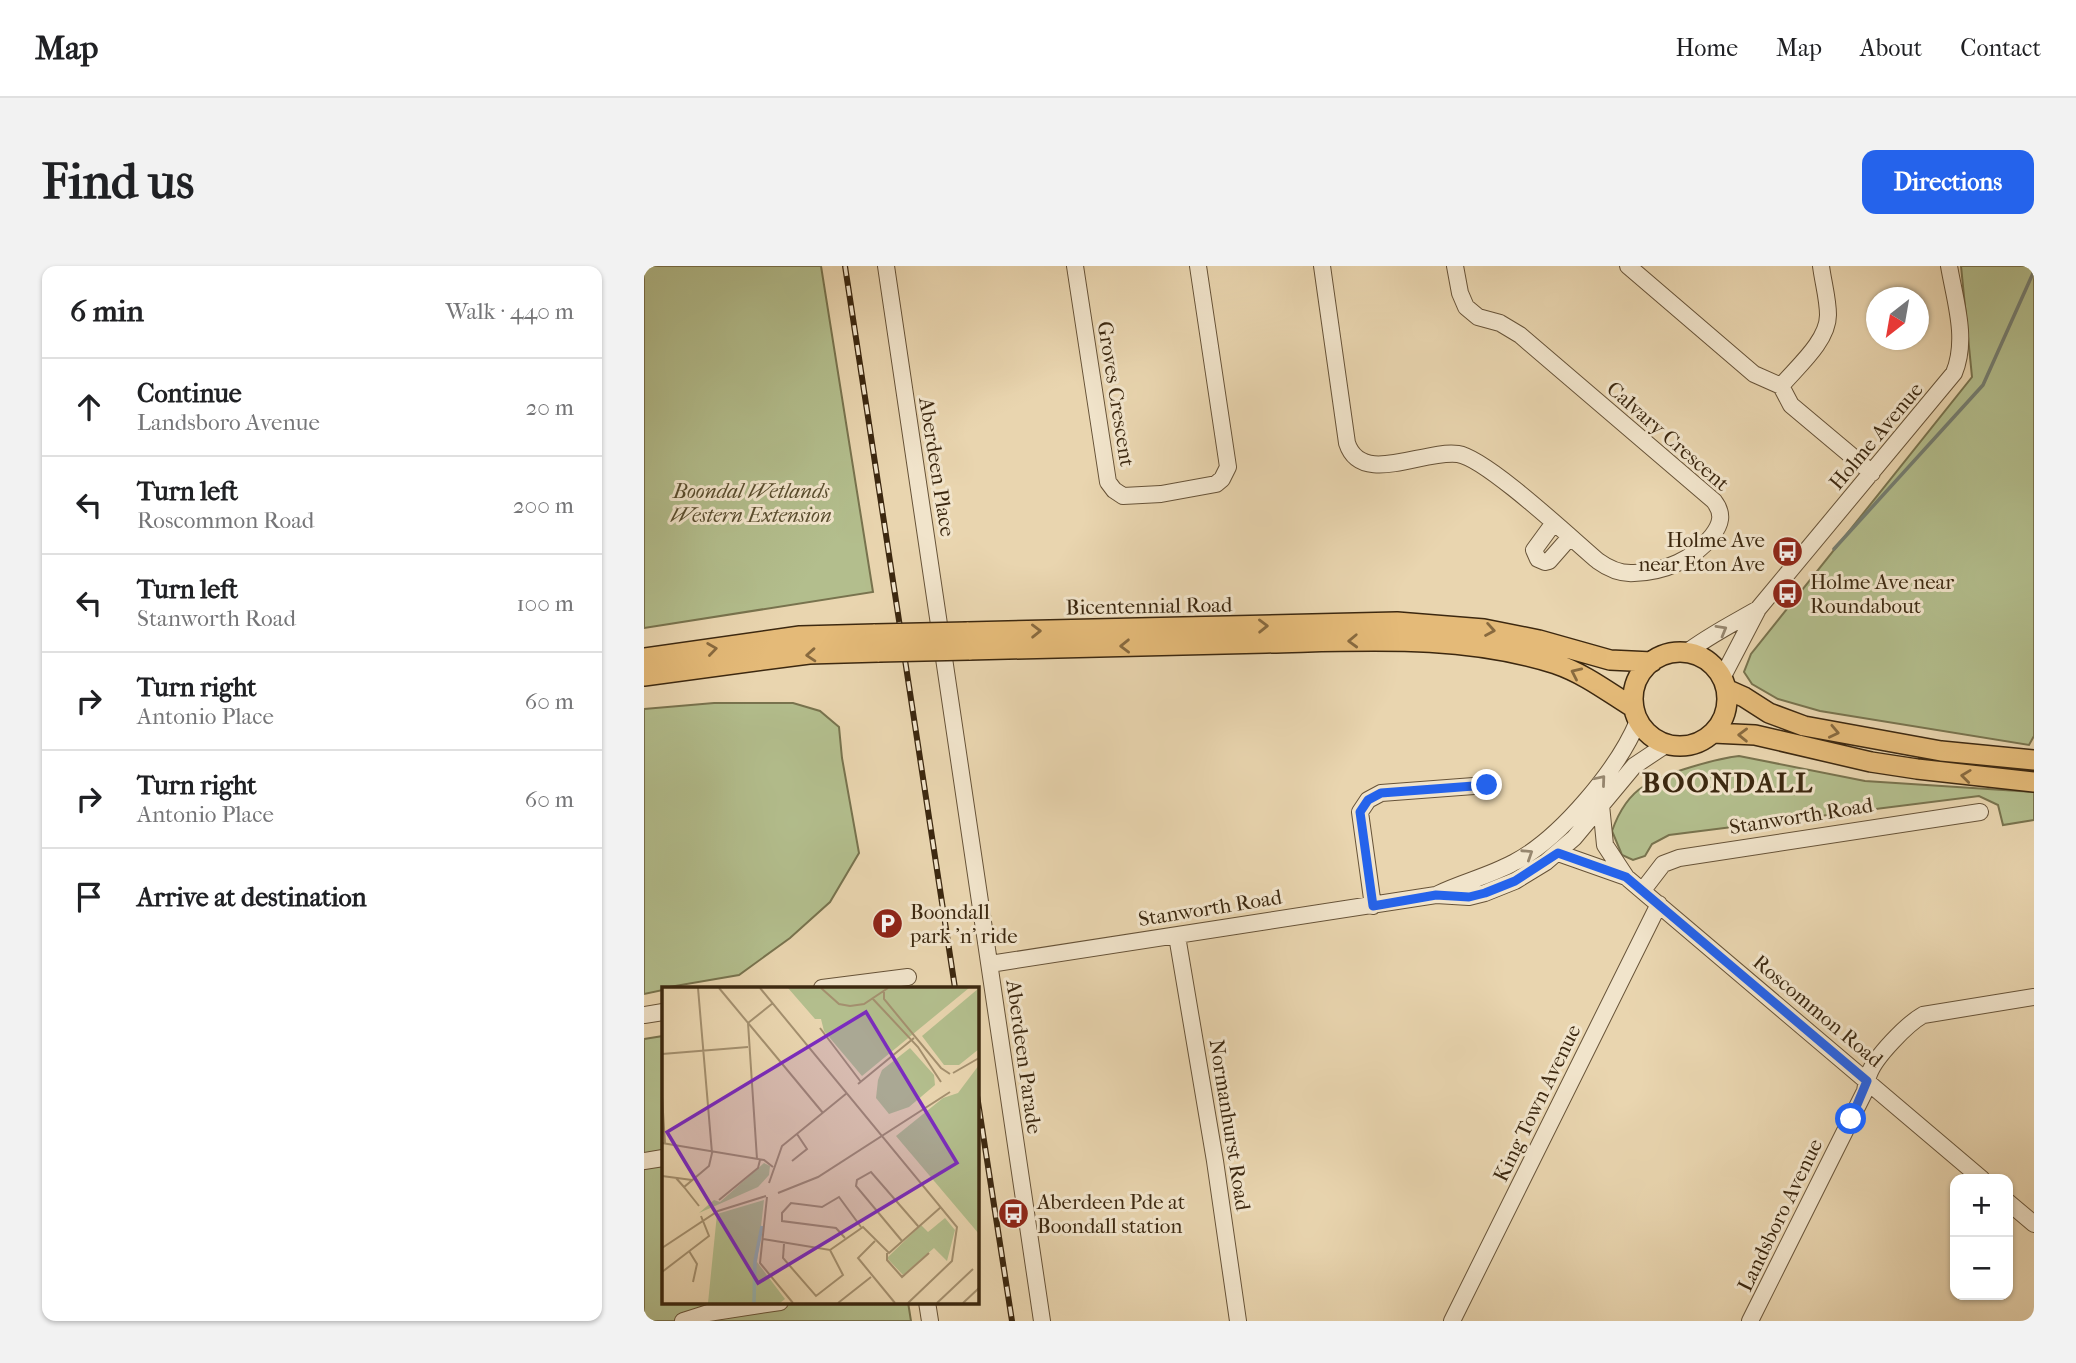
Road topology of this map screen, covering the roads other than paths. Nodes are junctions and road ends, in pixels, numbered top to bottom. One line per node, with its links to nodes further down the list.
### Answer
1 (886, 266): 19 (street, Aberdeen Place)
2 (1075, 266): 3 (street, Groves Crescent)
3 (1198, 266)
4 (1322, 266): 11 (street, Calvary Crescent)
5 (1455, 266): 12 (street, Calvary Crescent)
6 (1628, 266): 9 (street)
7 (1821, 266): 9 (street)
8 (1949, 266): 10 (street, Holme Avenue)
9 (1781, 386): 10 (street)
10 (1872, 473): 13 (street, Holme Avenue)
11 (1553, 524): 12 (street, Calvary Crescent); 12 (street)
12 (1570, 537)
13 (1758, 608): 16 (street, Holme Avenue, one-way to 13); 21 (street, Holme Avenue)
14 (968, 641): 15 (main road, Bicentennial Road, bridge); 18 (main road, Bicentennial Road, one-way to 18); 22 (main road, Bicentennial Road, one-way to 14)
15 (877, 643): 17 (main road, Bicentennial Road, one-way to 15); 20 (main road, Bicentennial Road, one-way to 20)
16 (1686, 653): 18 (main road); 21 (main road)
17 (644, 658)
18 (1652, 662): 22 (main road)
19 (947, 673): 37 (street, Aberdeen Parade)
20 (644, 676)
21 (1724, 683): 23 (main road); 25 (main road, one-way to 25)
22 (1636, 714): 24 (main road); 33 (street, Stanworth Road, one-way to 22)
23 (1713, 733): 24 (main road); 26 (main road, Stanworth Road, one-way to 23)
24 (1667, 744): 28 (street, Stanworth Road)
25 (2034, 760)
26 (2034, 782)
27 (1487, 785): 35 (street)
28 (1601, 805): 30 (street, Stanworth Road); 31 (street, Roscommon Road)
29 (1980, 812): 32 (street, Stanworth Road)
30 (1558, 853): 31 (street, Roscommon Road); 33 (street, Stanworth Road)
31 (1626, 877): 32 (street, Roscommon Road)
32 (1643, 890): 34 (street, Roscommon Road)
33 (1436, 895): 35 (street, Stanworth Road)
34 (1659, 904): 44 (street, Roscommon Road); 54 (street, King Town Avenue)
35 (1373, 906): 36 (street, Stanworth Road)
36 (1177, 936): 37 (street, Stanworth Road); 53 (street, Normanhurst Road)
37 (990, 964): 52 (street, Aberdeen Parade)
38 (908, 977): 39 (street)
39 (885, 984): 40 (street)
40 (847, 987)
41 (2034, 997): 44 (street, Landsboro Avenue)
42 (662, 1012): 43 (street)
43 (644, 1015)
44 (1867, 1081): 47 (street, Roscommon Road); 55 (street, Landsboro Avenue)
45 (662, 1158): 46 (street)
46 (644, 1161)
47 (1976, 1174)
48 (2013, 1206): 49 (street)
49 (2034, 1224)
50 (767, 1304): 51 (street)
51 (683, 1321)
52 (1042, 1321)
53 (1238, 1321)
54 (1452, 1321)
55 (1751, 1321)

